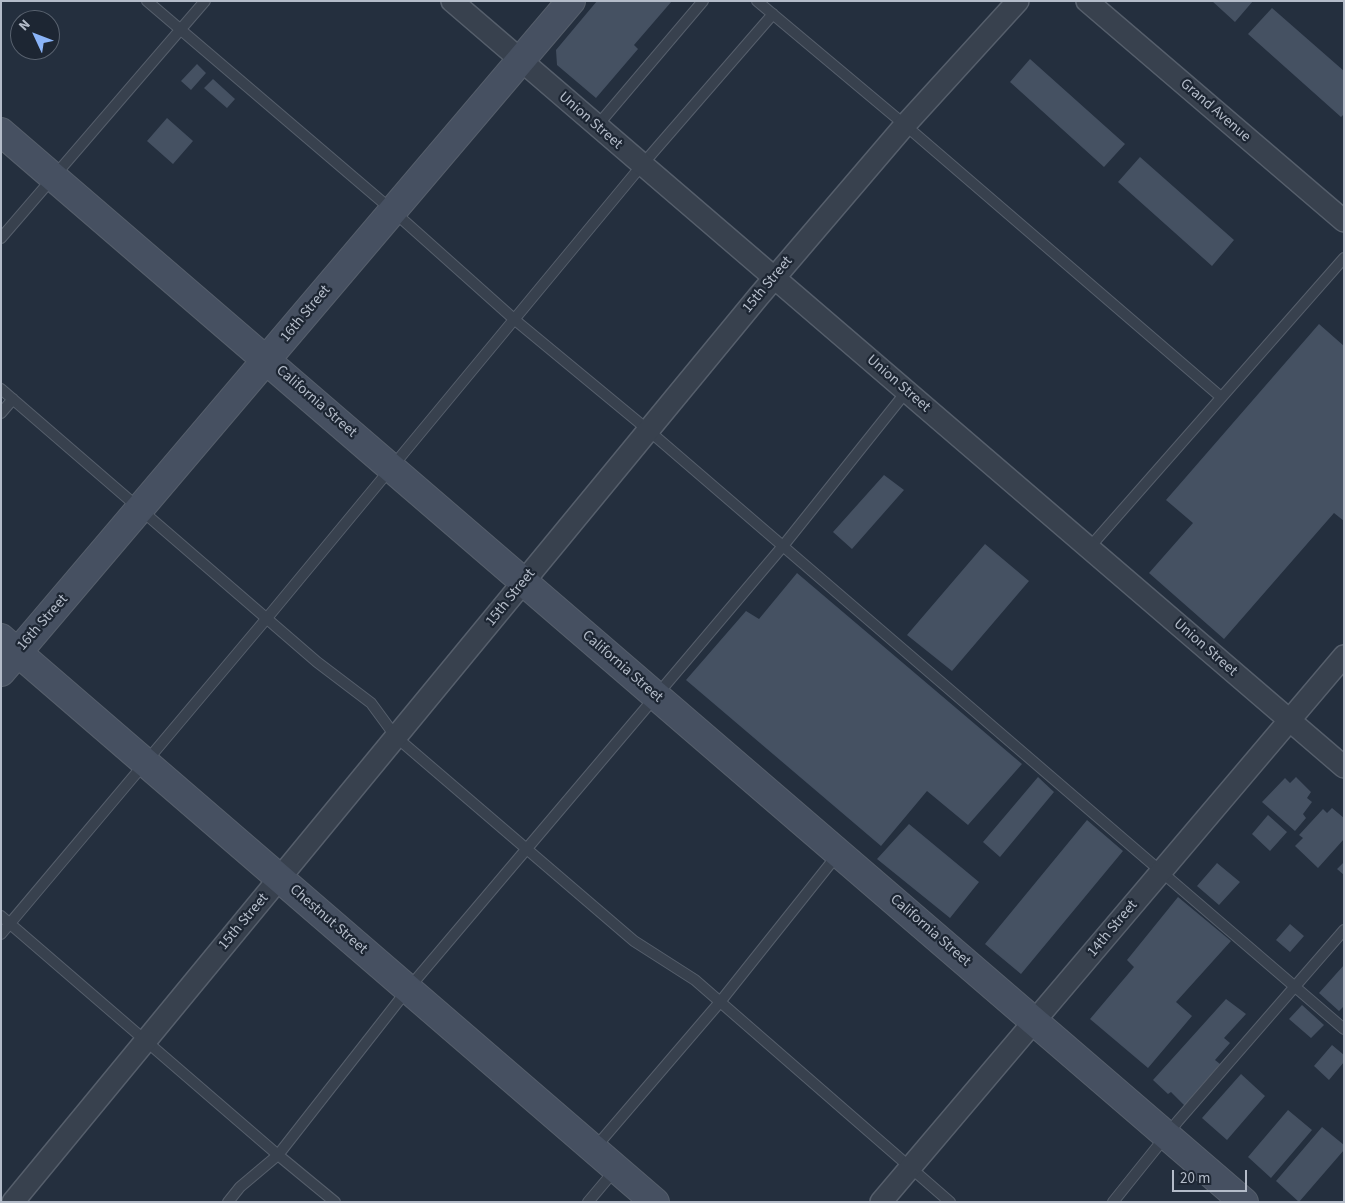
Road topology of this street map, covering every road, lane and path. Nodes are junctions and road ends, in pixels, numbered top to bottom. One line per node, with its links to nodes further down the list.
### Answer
1 (147, 1): 10 (lane)
2 (205, 1): 10 (lane)
3 (452, 1): 11 (street, Union Street)
4 (571, 1): 11 (street, 16th Street)
5 (703, 1): 13 (lane)
6 (756, 1): 9 (lane)
7 (1018, 1): 12 (street, 15th Street)
8 (1087, 1): 18 (street, Grand Avenue)
9 (773, 14): 12 (lane); 15 (lane)
10 (181, 31): 16 (lane); 17 (lane)
11 (520, 61): 13 (street, Union Street); 17 (street, 16th Street)
12 (905, 125): 21 (street, 15th Street); 26 (lane)
13 (597, 126): 15 (street, Union Street)
14 (1, 132): 16 (street, California Street)
15 (642, 165): 21 (street, Union Street); 22 (lane)
16 (54, 177): 19 (lane); 23 (street, California Street)
17 (393, 211): 22 (lane); 23 (street, 16th Street)
18 (1343, 220)
19 (1, 238)
20 (1344, 258): 26 (lane)
21 (774, 278): 25 (street, Union Street); 29 (street, 15th Street)
22 (515, 320): 29 (lane); 30 (lane)
23 (267, 360): 30 (street, California Street); 31 (street, 16th Street)
24 (1, 389): 27 (lane)
25 (906, 392): 32 (lane); 33 (street, Union Street)
26 (1221, 397): 33 (lane)
27 (13, 399): 28 (lane); 31 (lane)
28 (1, 413)
29 (648, 430): 32 (lane); 34 (street, 15th Street)
30 (391, 467): 34 (street, California Street); 35 (lane)
31 (140, 510): 35 (lane); 36 (street, 16th Street)
32 (783, 546): 38 (lane); 45 (lane)
33 (1089, 548): 39 (street, Union Street)
34 (523, 582): 38 (street, California Street); 40 (street, 15th Street)
35 (266, 618): 40 (lane); 41 (lane)
36 (7, 654): 41 (street, Chestnut Street)
37 (1344, 656): 39 (street, 14th Street)
38 (656, 696): 43 (lane); 44 (street, California Street)
39 (1288, 720): 42 (street, Union Street); 45 (street, 14th Street)
40 (396, 737): 43 (lane); 46 (street, 15th Street)
41 (146, 763): 46 (street, Chestnut Street); 48 (lane)
42 (1344, 767)
43 (527, 850): 52 (lane); 53 (lane)
44 (839, 853): 53 (lane); 54 (street, California Street)
45 (1161, 871): 51 (lane); 54 (street, 14th Street)
46 (280, 878): 52 (street, Chestnut Street); 56 (street, 15th Street)
47 (1, 916): 48 (lane)
48 (10, 924): 50 (lane); 56 (lane)
49 (1344, 930): 51 (lane)
50 (1, 934)
51 (1295, 987): 55 (lane); 57 (lane)
52 (408, 989): 58 (street, Chestnut Street); 59 (lane)
53 (720, 1002): 58 (lane); 61 (lane)
54 (1035, 1022): 57 (street, California Street); 61 (street, 14th Street)
55 (1344, 1029)
56 (147, 1040): 59 (lane); 63 (street, 15th Street)
57 (1167, 1135): 70 (lane); 71 (street, California Street)
58 (594, 1150): 60 (street, Chestnut Street)
59 (278, 1155): 64 (lane); 65 (lane)
60 (616, 1168): 66 (lane); 67 (street, Chestnut Street)
61 (910, 1168): 68 (street, 14th Street); 69 (lane)
62 (1, 1194): 63 (street)
63 (12, 1202)
64 (228, 1202)
65 (335, 1202)
66 (588, 1202)
67 (655, 1202)
68 (881, 1202)
69 (950, 1202)
70 (1113, 1202)
71 (1244, 1202)

